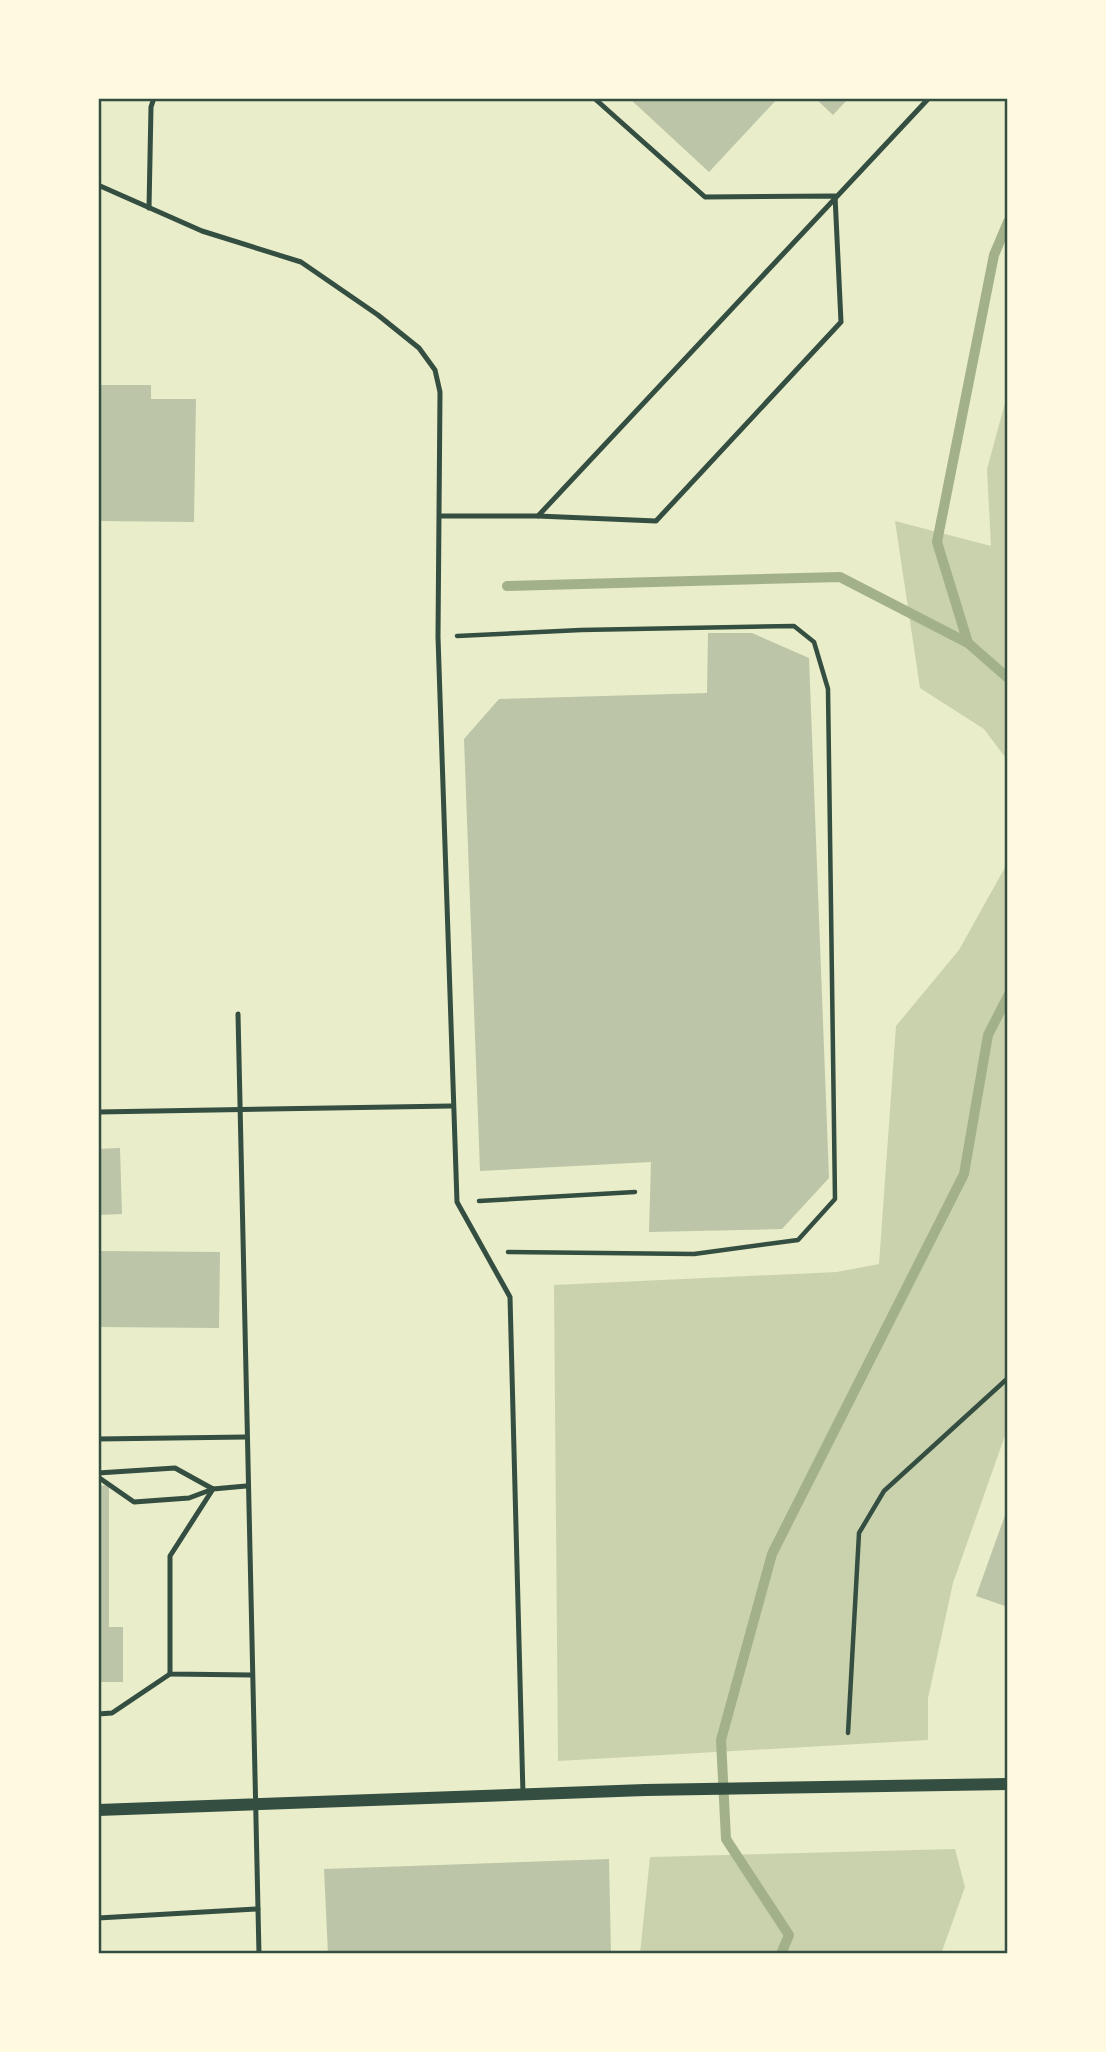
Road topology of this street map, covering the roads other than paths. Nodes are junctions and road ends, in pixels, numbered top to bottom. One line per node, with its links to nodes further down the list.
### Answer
1 (154, 98): 6 (lane)
2 (594, 98): 5 (lane)
3 (929, 98): 5 (lane)
4 (98, 186): 6 (lane)
5 (835, 196): 8 (lane); 8 (lane)
6 (149, 208): 7 (lane)
7 (440, 516): 8 (lane); 10 (lane)
8 (538, 516)
9 (238, 1014): 11 (lane)
10 (451, 1106): 11 (lane); 22 (lane)
11 (239, 1108): 12 (lane); 13 (lane)
12 (98, 1112)
13 (246, 1437): 14 (lane); 16 (lane)
14 (98, 1439)
15 (98, 1475): 17 (lane); 17 (lane)
16 (246, 1486): 17 (lane); 19 (lane)
17 (214, 1489): 18 (lane)
18 (170, 1674): 19 (lane); 20 (lane)
19 (252, 1675): 23 (lane)
20 (98, 1714)
21 (1008, 1784): 22 (street)
22 (523, 1796): 23 (street)
23 (255, 1805): 24 (street); 25 (lane)
24 (98, 1810)
25 (258, 1909): 26 (lane); 27 (lane)
26 (98, 1918)
27 (259, 1954)

